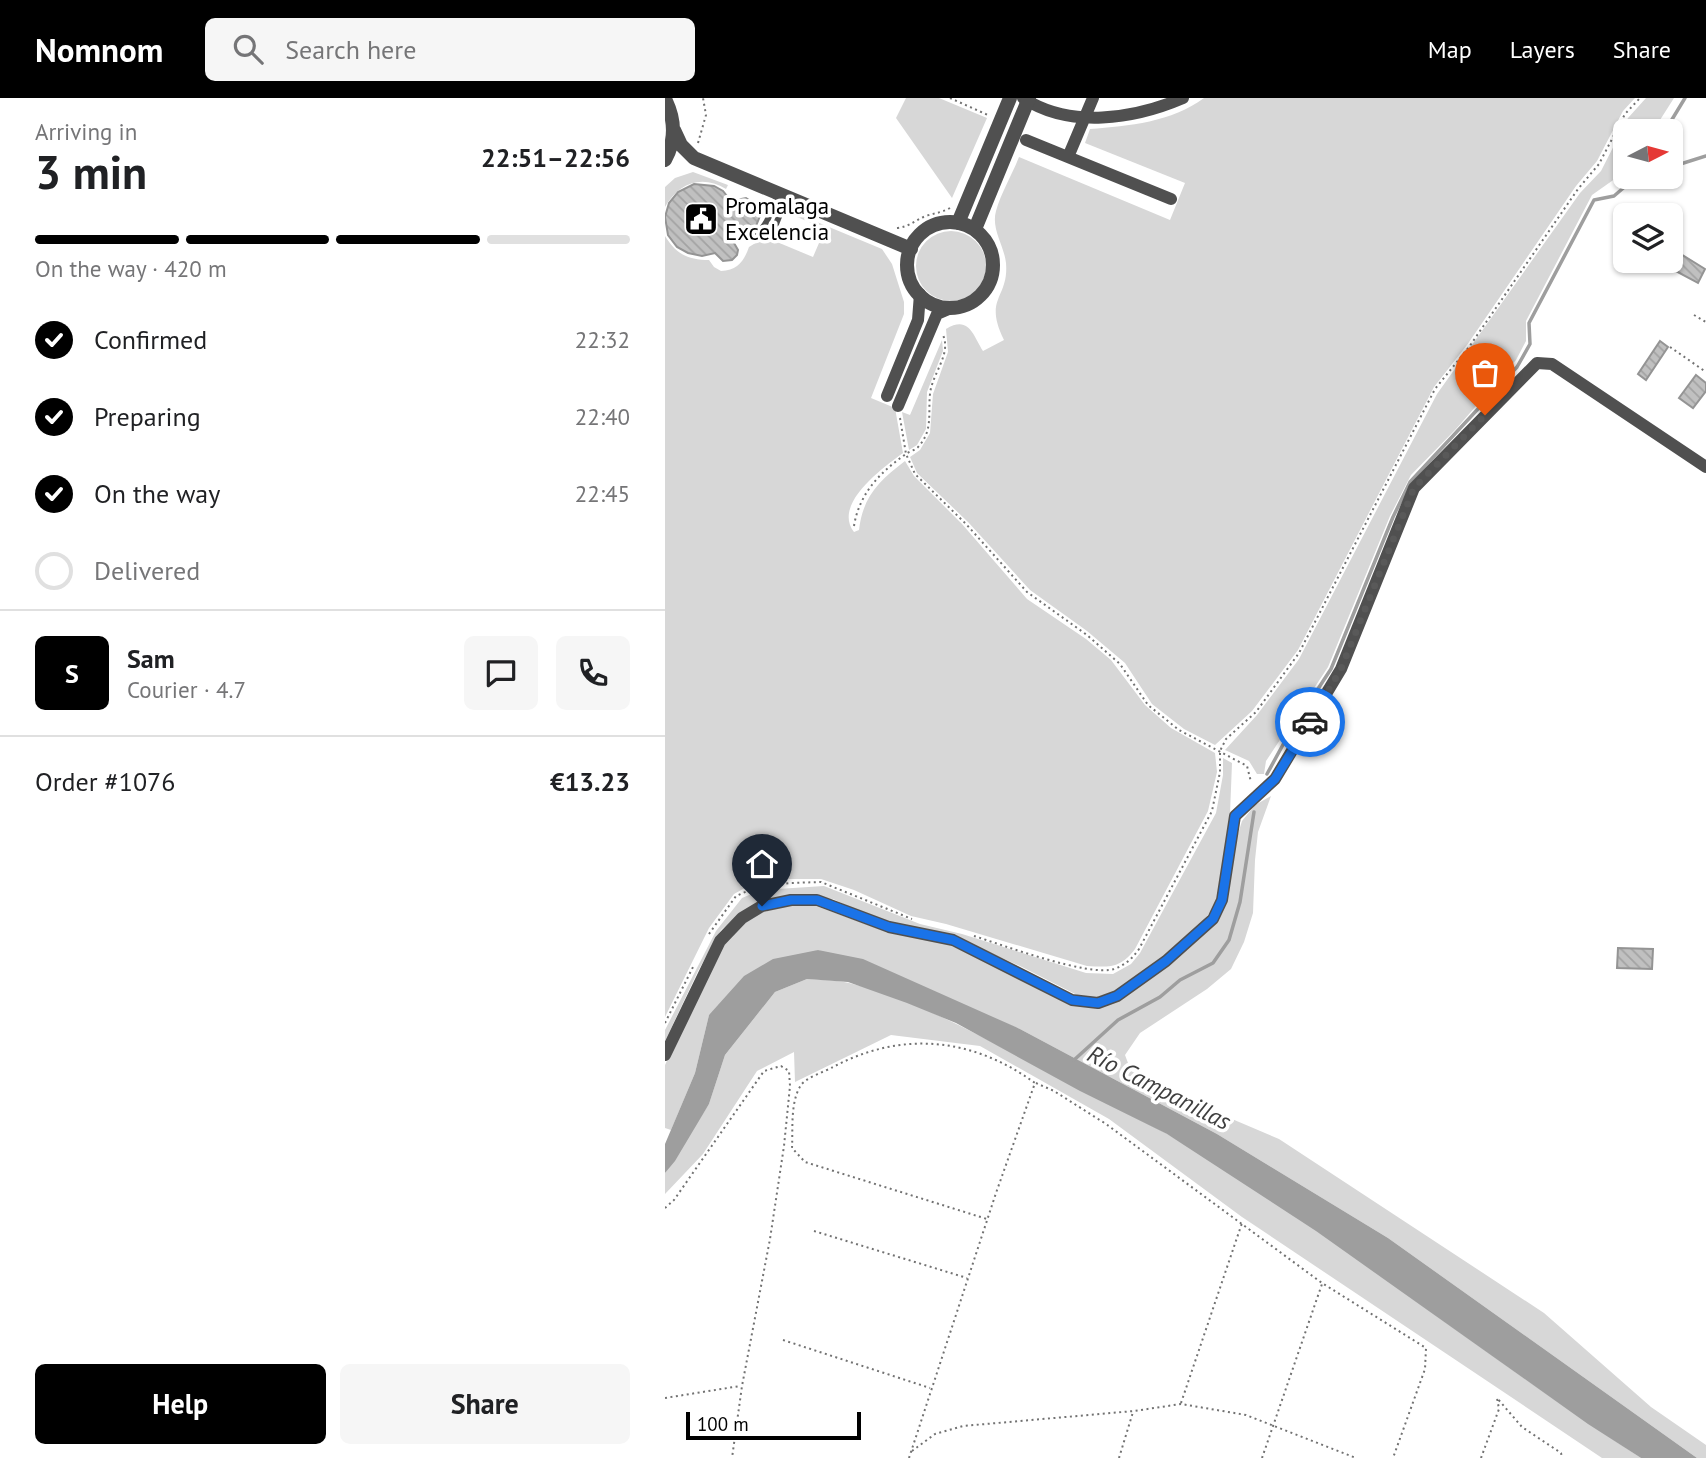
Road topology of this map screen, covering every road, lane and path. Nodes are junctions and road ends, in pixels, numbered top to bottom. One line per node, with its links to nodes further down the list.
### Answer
1 (703, 98): 14 (path)
2 (950, 98): 9 (path)
3 (1010, 98): 19 (street)
4 (1093, 98): 10 (street)
5 (1183, 98): 10 (street)
6 (1640, 98): 37 (path)
7 (665, 99): 11 (street)
8 (1026, 99): 10 (street); 22 (street)
9 (992, 111)
10 (1085, 117): 13 (street)
11 (674, 130): 14 (street); 15 (street)
12 (1027, 140): 13 (street)
13 (1068, 157): 17 (street)
14 (694, 158): 15 (street); 16 (street)
15 (665, 162)
16 (782, 195): 20 (lane); 23 (lane); 24 (street)
17 (1171, 199)
18 (951, 208): 21 (path)
19 (958, 223): 22 (street); 24 (street)
20 (776, 224)
21 (894, 229)
22 (975, 229): 26 (street)
23 (737, 236)
24 (911, 249): 25 (street)
25 (920, 294): 26 (street); 32 (street)
26 (951, 308): 33 (street)
27 (1694, 315): 28 (path)
28 (1706, 322)
29 (945, 338): 34 (path)
30 (1670, 347): 31 (path)
31 (1706, 372)
32 (887, 396)
33 (898, 406): 34 (path)
34 (906, 454): 36 (path); 37 (path)
35 (1706, 467): 38 (street)
36 (854, 526)
37 (1220, 751): 38 (path); 40 (path)
38 (1255, 797): 44 (street)
39 (913, 919): 41 (path)
40 (974, 936)
41 (706, 941)
42 (694, 964): 43 (path)
43 (665, 1023)
44 (665, 1055)
45 (1035, 1083): 47 (path); 47 (path); 48 (path)
46 (665, 1208): 53 (path)
47 (987, 1219): 50 (path)
48 (1242, 1222): 51 (path); 56 (path)
49 (814, 1231): 50 (path)
50 (968, 1278): 54 (path)
51 (1322, 1283): 58 (path); 66 (path)
52 (783, 1340): 54 (path)
53 (742, 1386): 55 (path); 60 (path)
54 (931, 1388): 59 (path)
55 (665, 1398)
56 (1181, 1404): 57 (path); 58 (path)
57 (1134, 1411): 59 (path); 63 (path)
58 (1271, 1425): 64 (path); 65 (path)
59 (910, 1452): 61 (path); 62 (path)
60 (732, 1458)
61 (904, 1458)
62 (909, 1458)
63 (1119, 1458)
64 (1262, 1458)
65 (1356, 1458)
66 (1393, 1458)
67 (1481, 1458): 68 (path)
68 (1562, 1458)

